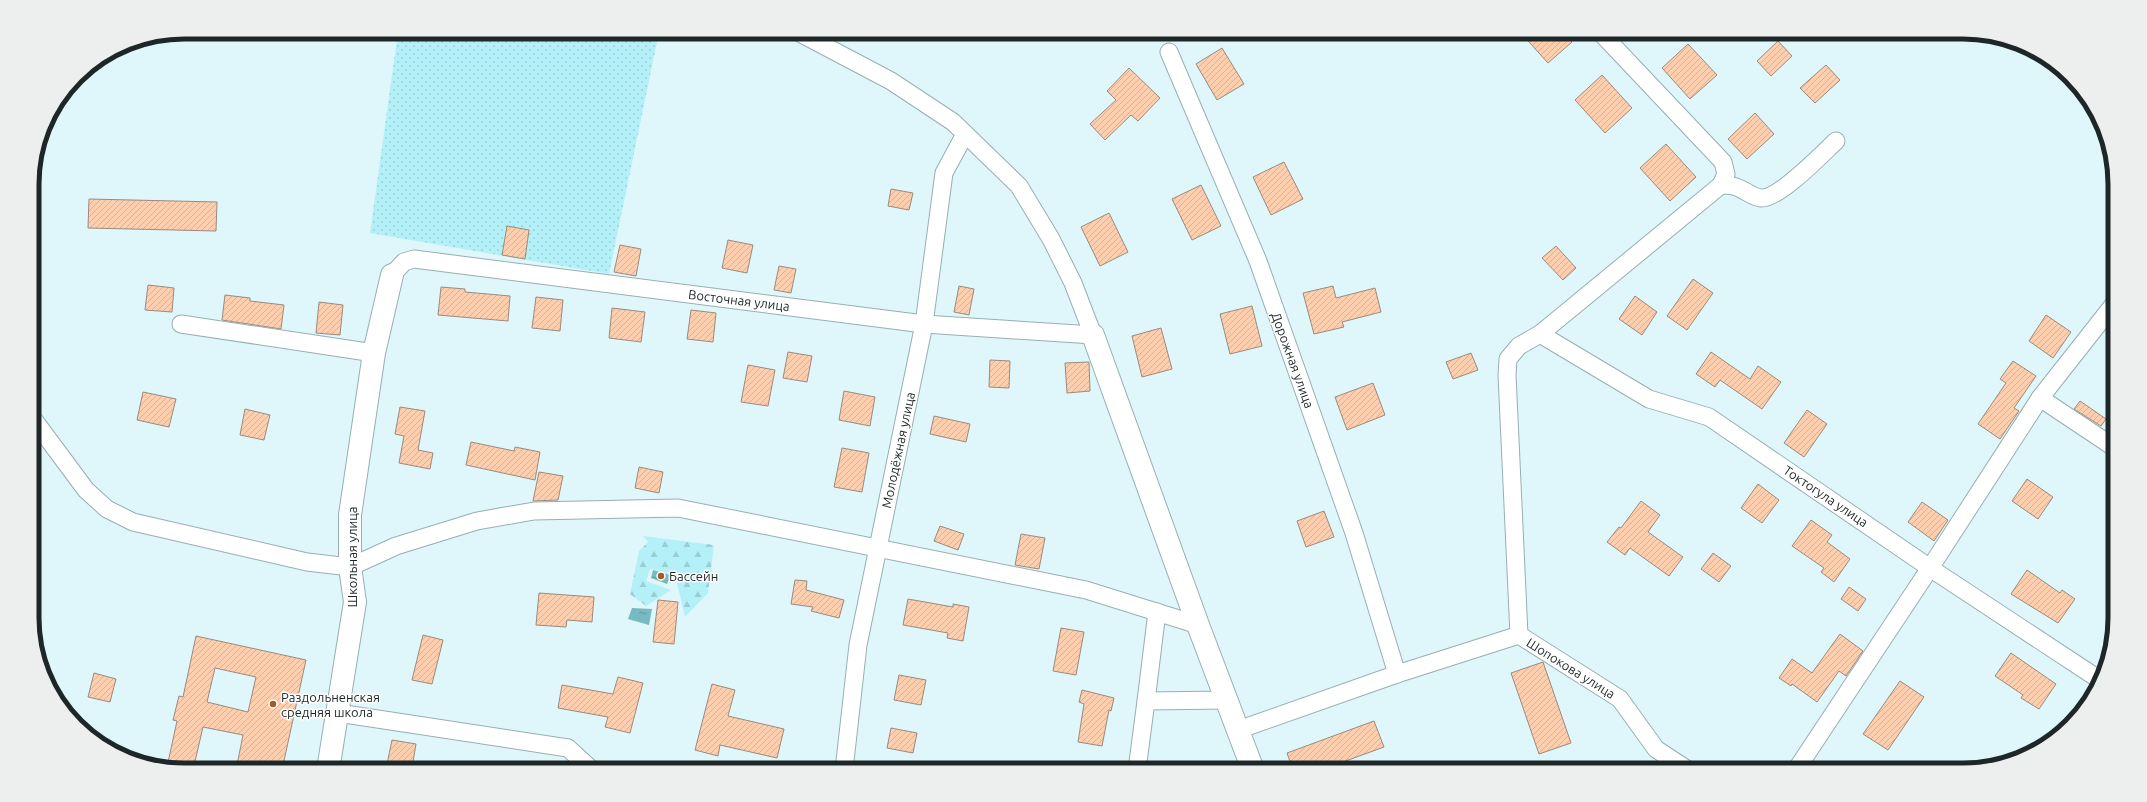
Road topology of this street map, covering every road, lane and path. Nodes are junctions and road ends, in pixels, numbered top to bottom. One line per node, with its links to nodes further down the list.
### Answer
1 (811, 39): 4 (street)
2 (1607, 39): 6 (street)
3 (1169, 52): 23 (street, Дорожная улица)
4 (965, 134): 10 (street, Молодёжная улица); 12 (street)
5 (1836, 141): 6 (street)
6 (1721, 185): 11 (street)
7 (392, 275): 10 (street, Восточная улица); 13 (street, Школьная улица)
8 (2108, 312): 14 (street)
9 (181, 324): 13 (street)
10 (924, 324): 12 (street, Восточная улица); 17 (street, Молодёжная улица)
11 (1540, 334): 19 (street, Токтогула улица); 22 (street)
12 (1093, 335): 21 (street)
13 (374, 353): 18 (street, Школьная улица)
14 (2040, 398): 16 (street); 19 (street)
15 (39, 427): 18 (street)
16 (2108, 444)
17 (877, 549): 18 (street); 20 (street); 31 (street, Молодёжная улица)
18 (350, 567): 27 (street, Школьная улица)
19 (1930, 568): 24 (street, Токтогула улица); 35 (street)
20 (1157, 612): 21 (street); 26 (street)
21 (1198, 625): 25 (street)
22 (1520, 635): 23 (street); 34 (street, Шопокова улица)
23 (1397, 674): 28 (street)
24 (2095, 677)
25 (1227, 700): 26 (street); 28 (street)
26 (1146, 701): 32 (street)
27 (338, 713): 29 (street, Школьная улица); 30 (street)
28 (1238, 730): 33 (street)
29 (329, 763)
30 (584, 763)
31 (845, 763)
32 (1138, 763)
33 (1250, 763)
34 (1677, 763)
35 (1801, 763)

